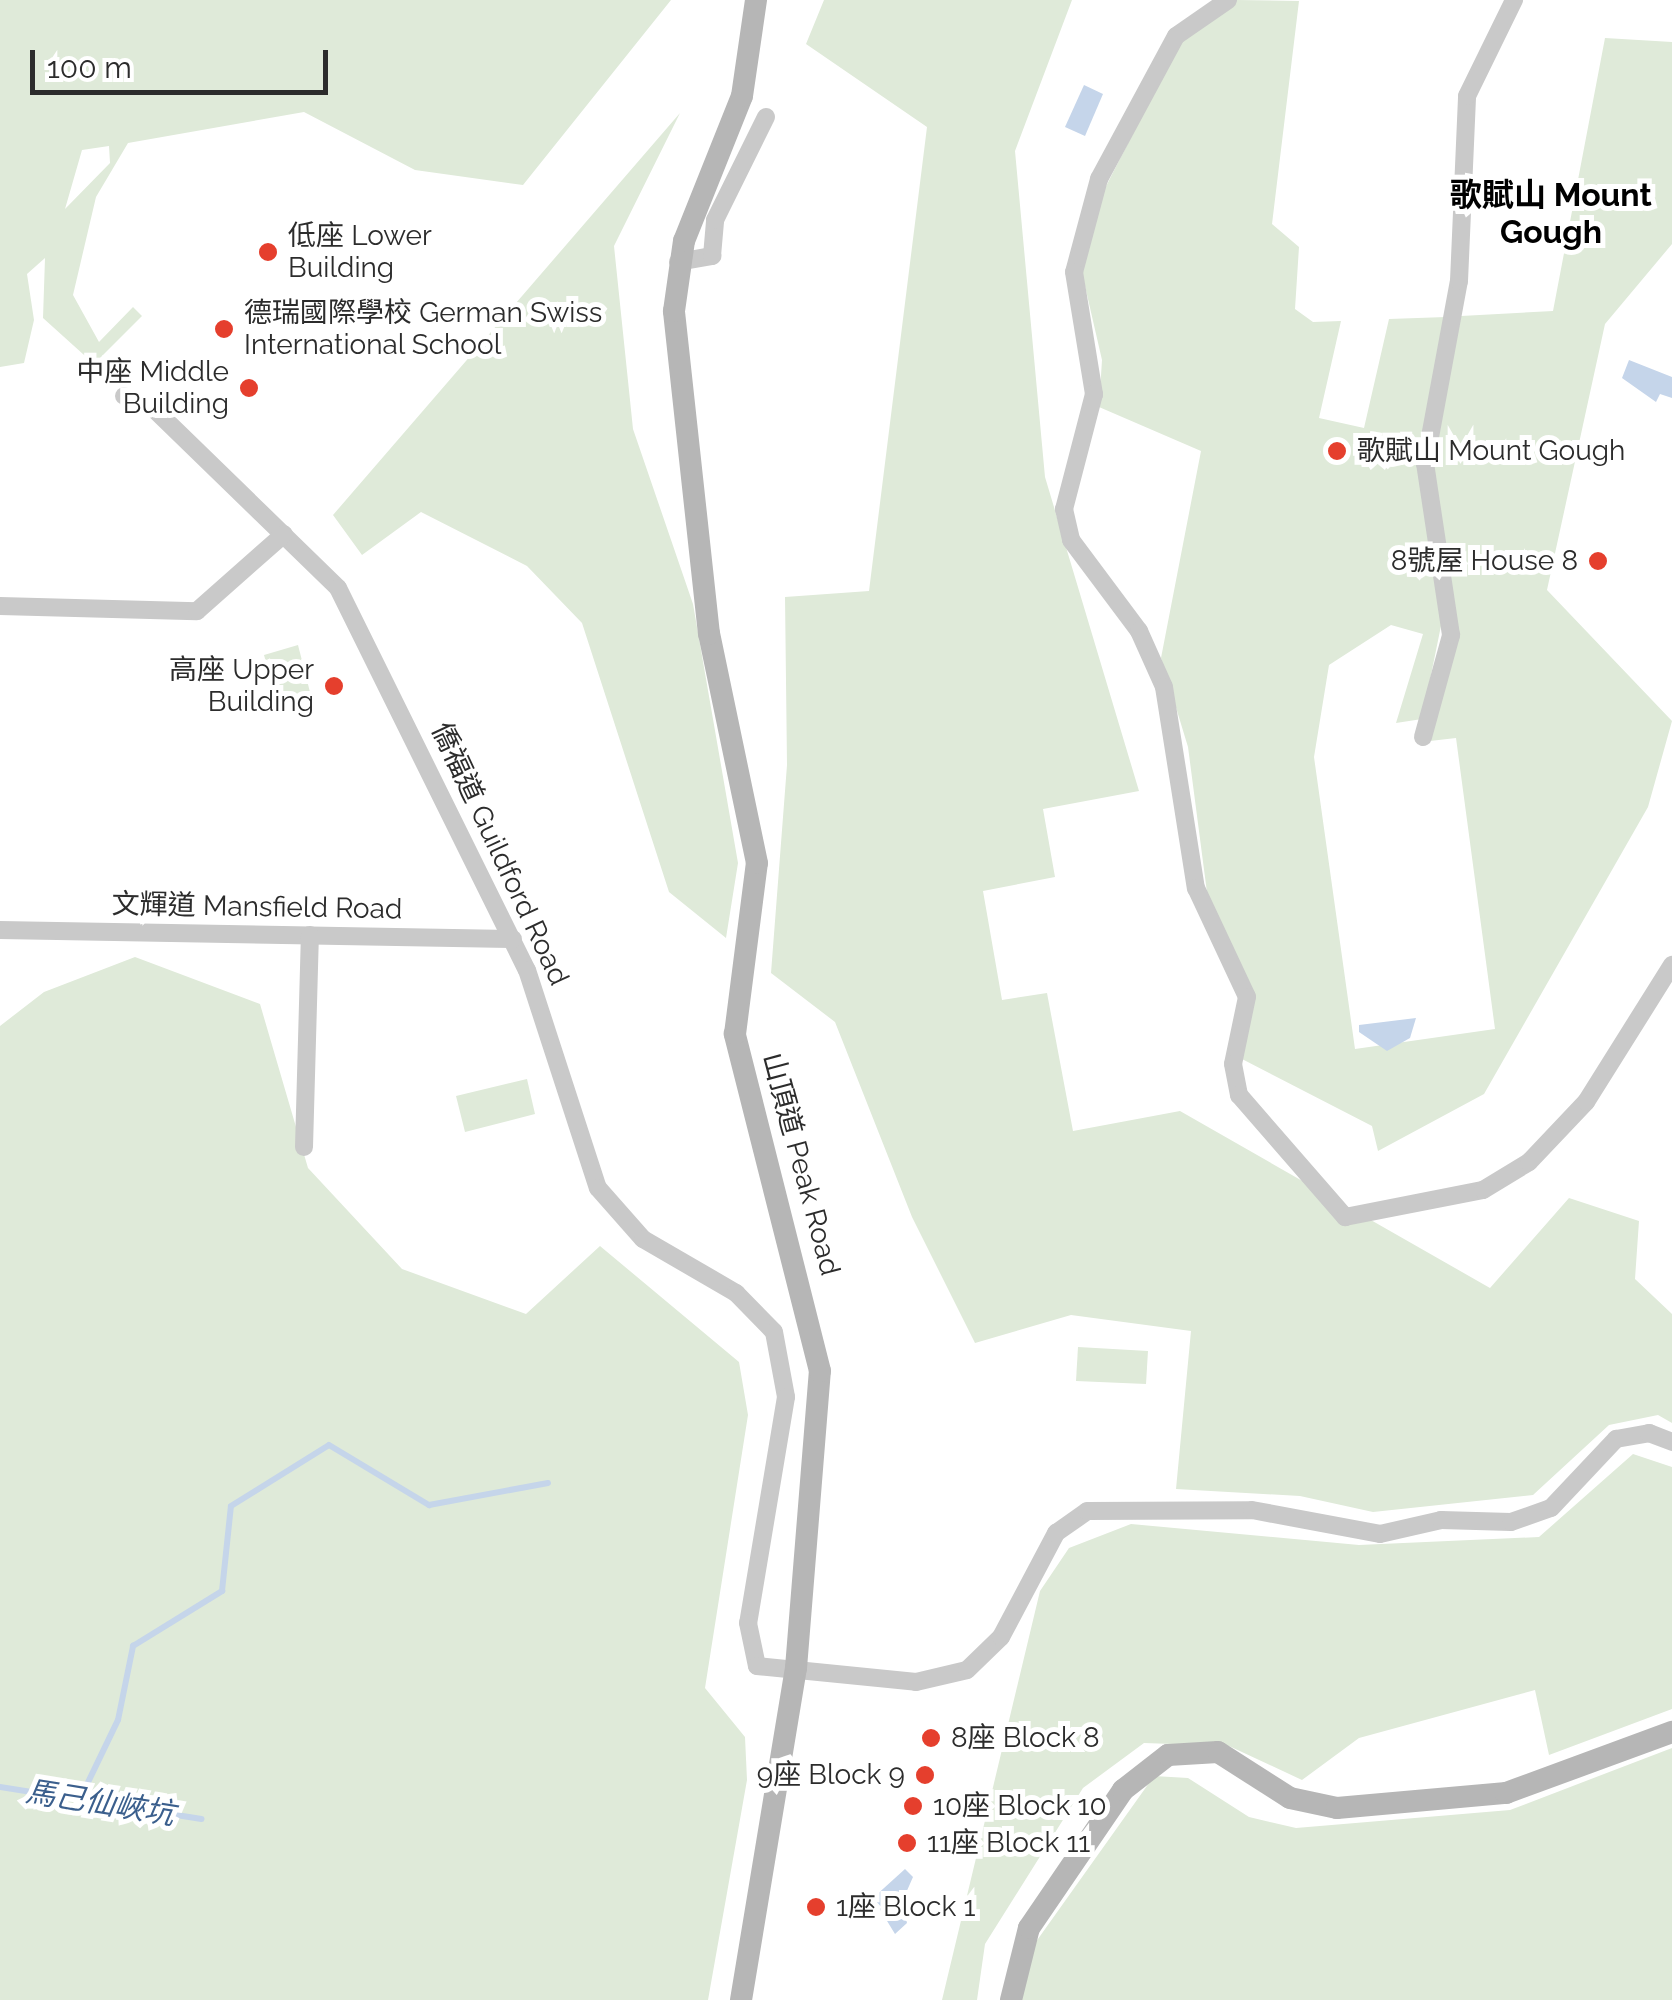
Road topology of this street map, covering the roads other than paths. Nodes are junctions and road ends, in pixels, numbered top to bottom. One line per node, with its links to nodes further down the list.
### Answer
1 (756, 0): 5 (main road, 山頂道 Peak Road)
2 (1228, 0): 13 (street)
3 (1514, 0): 9 (street)
4 (766, 117): 5 (street)
5 (678, 262): 16 (main road, 山頂道 Peak Road)
6 (124, 396): 7 (street, 僑福道 Guildford Road)
7 (284, 534): 8 (street); 12 (street, 僑福道 Guildford Road)
8 (0, 606)
9 (1424, 737)
10 (0, 930): 11 (street, 文輝道 Mansfield Road)
11 (310, 935): 12 (street, 文輝道 Mansfield Road); 14 (street)
12 (513, 940): 16 (street, 僑福道 Guildford Road)
13 (1672, 965)
14 (304, 1147)
15 (1672, 1442): 16 (street)
16 (796, 1668): 18 (main road, 山頂道 Peak Road)
17 (1672, 1732): 19 (main road)
18 (741, 2000)
19 (1011, 2000)

